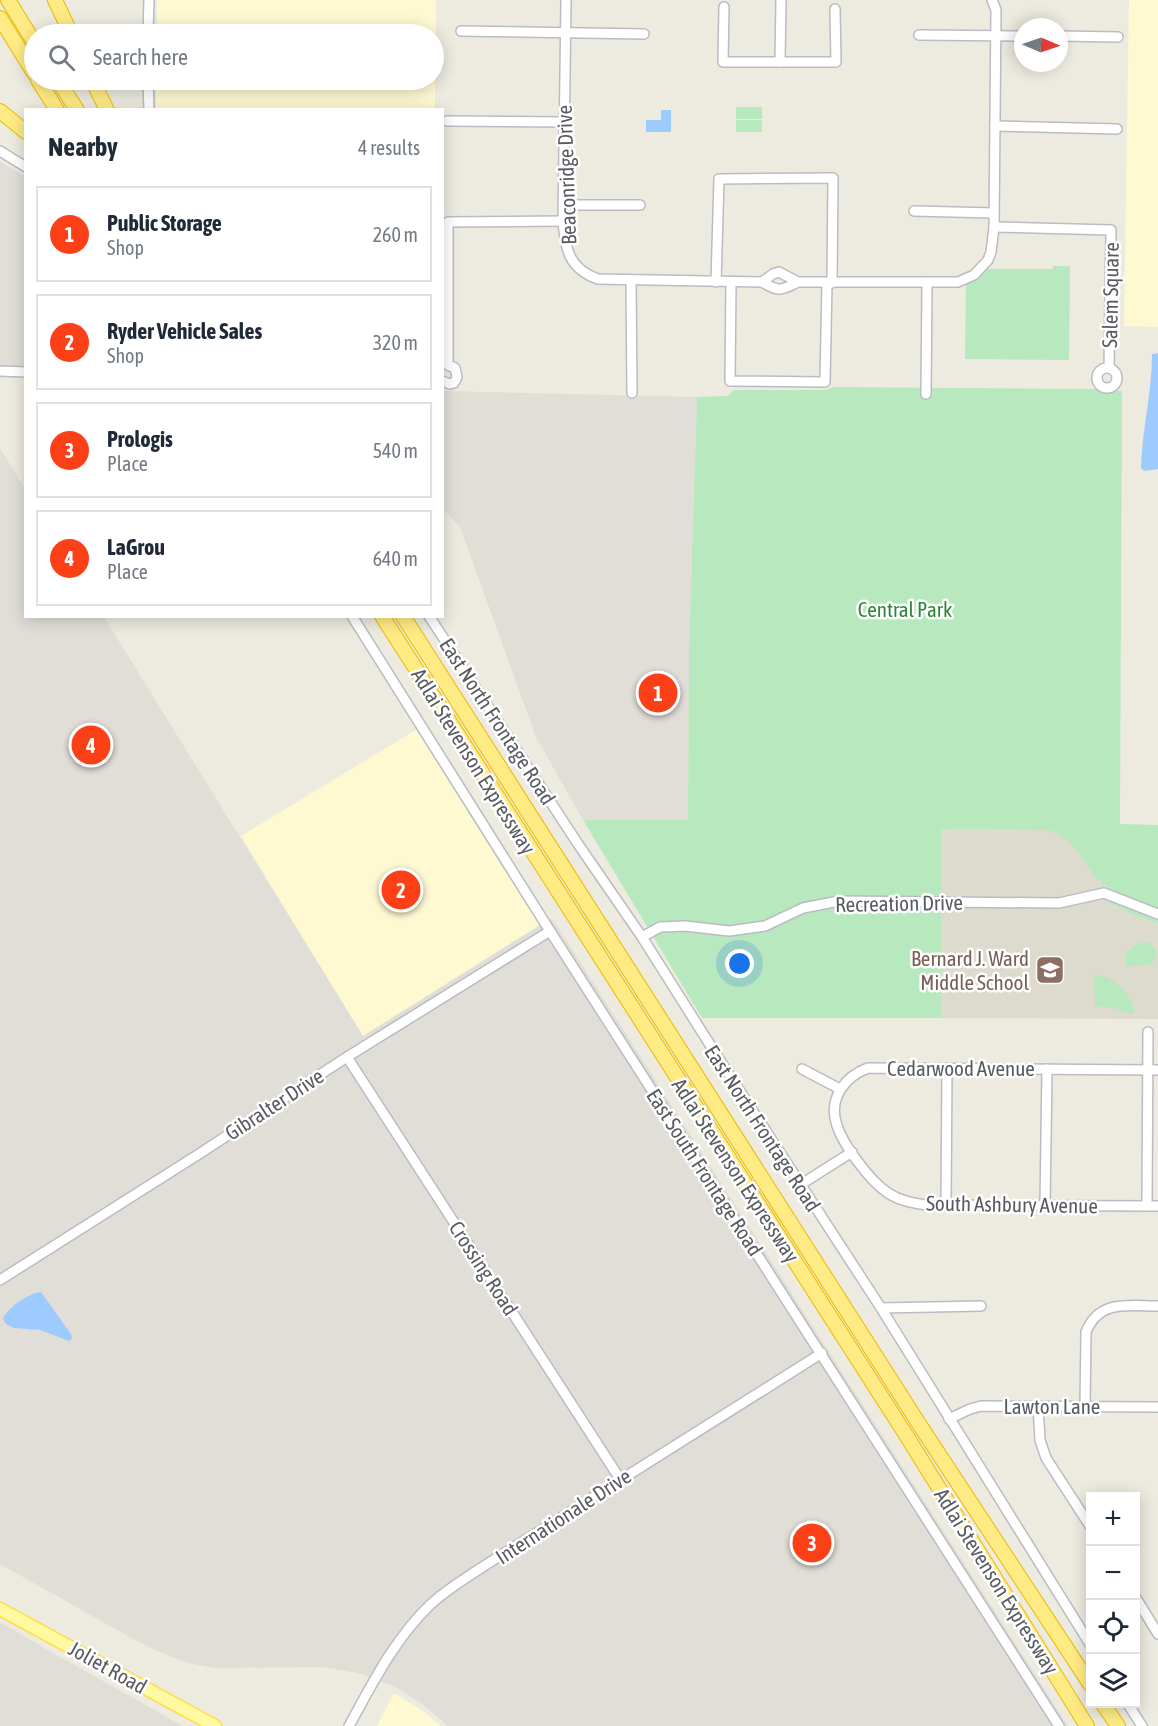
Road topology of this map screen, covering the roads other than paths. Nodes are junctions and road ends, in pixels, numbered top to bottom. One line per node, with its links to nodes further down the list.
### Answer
1 (8, 0): 16 (highway)
2 (55, 0): 13 (highway)
3 (65, 0): 14 (highway)
4 (149, 0): 15 (street)
5 (566, 0): 18 (street, Beaconridge Drive)
6 (781, 0): 26 (street)
7 (992, 0): 11 (street, Beaconridge Drive)
8 (1001, 0): 11 (street, Beaconridge Drive)
9 (724, 7): 26 (street)
10 (835, 9): 26 (street)
11 (996, 10): 21 (street, Beaconridge Drive)
12 (0, 18): 25 (highway)
13 (67, 24)
14 (68, 24)
15 (148, 24)
16 (24, 26)
17 (461, 31): 18 (street)
18 (566, 32): 19 (street); 37 (street, Beaconridge Drive)
19 (644, 34)
20 (919, 35): 21 (street)
21 (996, 36): 22 (street); 38 (street, Beaconridge Drive)
22 (1014, 36)
23 (1068, 36): 24 (street)
24 (1118, 37)
25 (24, 57)
26 (780, 62)
27 (45, 90): 31 (highway)
28 (64, 90): 32 (highway)
29 (97, 90): 33 (highway)
30 (148, 90): 34 (street)
31 (56, 108)
32 (76, 108)
33 (106, 108)
34 (149, 108)
35 (0, 111): 40 (highway)
36 (447, 121): 37 (street)
37 (564, 122): 43 (street, Beaconridge Drive)
38 (995, 126): 39 (street); 46 (street, Beaconridge Drive)
39 (1117, 129)
40 (24, 130)
41 (0, 151): 42 (street)
42 (24, 166)
43 (564, 205): 44 (street); 47 (street, Beaconridge Drive)
44 (640, 205)
45 (914, 211): 46 (street)
46 (994, 213): 48 (street, Beaconridge Drive)
47 (563, 222): 49 (street, Beaconridge Drive); 56 (street)
48 (994, 227): 55 (street, Beaconridge Drive); 57 (street, Salem Square)
49 (631, 280): 50 (street, Beaconridge Drive); 61 (street)
50 (716, 282): 51 (street, Beaconridge Drive); 54 (street)
51 (731, 282): 52 (street, Beaconridge Drive); 54 (street)
52 (762, 282): 53 (street, Beaconridge Drive); 53 (street, Beaconridge Drive)
53 (798, 282): 54 (street, Beaconridge Drive)
54 (830, 283): 55 (street, Beaconridge Drive)
55 (927, 283): 62 (street)
56 (445, 367): 60 (street)
57 (1108, 368)
58 (0, 371): 59 (street)
59 (24, 372)
60 (444, 382)
61 (632, 393)
62 (926, 394)
63 (353, 618): 68 (street, East South Frontage Road)
64 (383, 618): 105 (highway, Adlai Stevenson Expressway)
65 (404, 618): 99 (highway, Adlai Stevenson Expressway)
66 (430, 618): 69 (street, East North Frontage Road)
67 (1158, 914): 69 (street, Recreation Drive)
68 (550, 931): 71 (street, Gibralter Drive); 88 (street, East South Frontage Road)
69 (642, 937): 79 (street, East North Frontage Road)
70 (1148, 1032): 75 (street)
71 (347, 1057): 84 (street, Gibralter Drive); 93 (street, Crossing Road)
72 (947, 1068): 74 (street, Cedarwood Avenue); 77 (street, Cedarwood Avenue); 80 (street)
73 (802, 1069): 77 (street)
74 (1047, 1069): 75 (street, Cedarwood Avenue); 81 (street)
75 (1148, 1070): 76 (street, Cedarwood Avenue); 82 (street)
76 (1158, 1070)
77 (840, 1089): 78 (street)
78 (852, 1152): 79 (street); 80 (street, South Ashbury Avenue)
79 (800, 1185): 87 (street, East North Frontage Road)
80 (946, 1205): 81 (street, South Ashbury Avenue)
81 (1046, 1205): 82 (street, South Ashbury Avenue)
82 (1147, 1206): 83 (street, South Ashbury Avenue)
83 (1158, 1206)
84 (0, 1280)
85 (981, 1306): 87 (street)
86 (1158, 1306): 90 (street)
87 (881, 1308): 92 (street, East North Frontage Road)
88 (822, 1353): 93 (street, Internationale Drive); 104 (street, East South Frontage Road)
89 (1038, 1406): 90 (street, Lawton Lane); 92 (street, Lawton Lane); 94 (street)
90 (1085, 1406): 91 (street, Lawton Lane)
91 (1158, 1407)
92 (949, 1419): 98 (street, East North Frontage Road)
93 (620, 1479): 103 (street, Internationale Drive)
94 (1086, 1520)
95 (1137, 1600): 97 (street)
96 (0, 1609): 102 (main road, Joliet Road)
97 (1158, 1634)
98 (1086, 1638)
99 (1086, 1678)
100 (1106, 1708): 106 (highway)
101 (1131, 1708): 107 (street)
102 (215, 1726)
103 (349, 1726)
104 (1059, 1726)
105 (1087, 1726)
106 (1118, 1726)
107 (1142, 1726)

